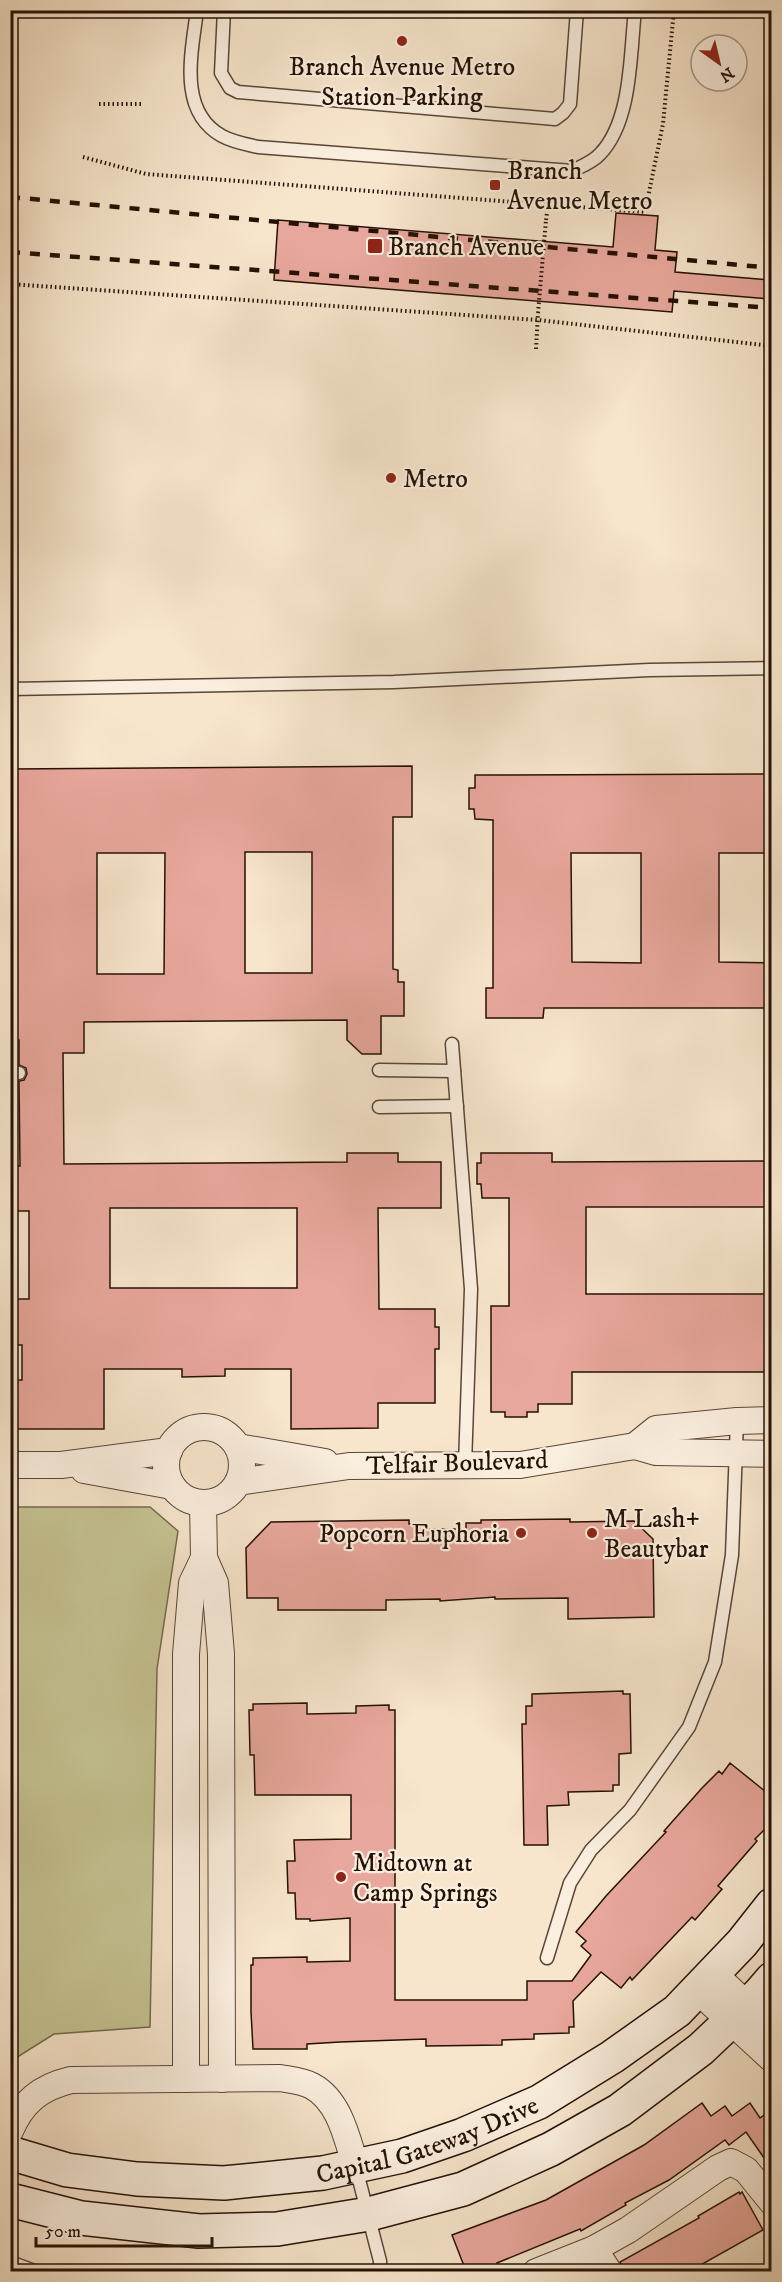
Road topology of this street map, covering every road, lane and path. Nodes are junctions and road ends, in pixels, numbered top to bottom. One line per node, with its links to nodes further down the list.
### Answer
1 (197, 10): 4 (lane)
2 (224, 10): 3 (lane)
3 (577, 10)
4 (635, 10)
5 (99, 104): 6 (path)
6 (143, 104)
7 (548, 205): 9 (path, bridge)
8 (10, 284): 9 (path)
9 (538, 320): 10 (path); 11 (path)
10 (771, 346)
11 (536, 349)
12 (771, 668): 13 (lane)
13 (10, 689)
14 (452, 1044): 16 (lane)
15 (379, 1070): 16 (lane)
16 (454, 1071): 17 (lane)
17 (457, 1106): 18 (lane); 29 (lane)
18 (379, 1107)
19 (771, 1420): 20 (street, Telfair Boulevard)
20 (737, 1421): 21 (street, Telfair Boulevard); 24 (lane)
21 (635, 1446): 24 (street, Telfair Boulevard); 29 (street, Telfair Boulevard)
22 (238, 1447): 23 (street); 28 (street, Telfair Boulevard); 30 (street)
23 (169, 1451): 27 (street); 31 (street)
24 (735, 1454): 25 (street, Telfair Boulevard); 35 (lane)
25 (771, 1454)
26 (10, 1465): 27 (street)
27 (61, 1465): 31 (street)
28 (350, 1466): 29 (street, Telfair Boulevard); 30 (street, Telfair Boulevard)
29 (465, 1466)
30 (238, 1482): 32 (street)
31 (172, 1486): 32 (street)
32 (203, 1503): 33 (street)
33 (204, 1558): 41 (street); 42 (street)
34 (771, 1905): 37 (street, Capital Gateway Drive)
35 (547, 1958)
36 (771, 1979): 38 (street, Capital Gateway Drive)
37 (705, 1982): 38 (street); 45 (street, Capital Gateway Drive)
38 (738, 2013): 39 (street); 40 (street); 48 (street, Capital Gateway Drive)
39 (771, 2029)
40 (771, 2059)
41 (186, 2079): 42 (street); 43 (street)
42 (222, 2079): 45 (street)
43 (10, 2131)
44 (10, 2153): 45 (street, Capital Gateway Drive)
45 (356, 2167): 48 (lane)
46 (10, 2200): 48 (street, Capital Gateway Drive)
47 (771, 2202): 49 (street)
48 (369, 2214): 52 (lane)
49 (594, 2249): 53 (street); 54 (street)
50 (10, 2262): 51 (lane)
51 (38, 2271)
52 (380, 2271)
53 (537, 2271)
54 (609, 2271)

